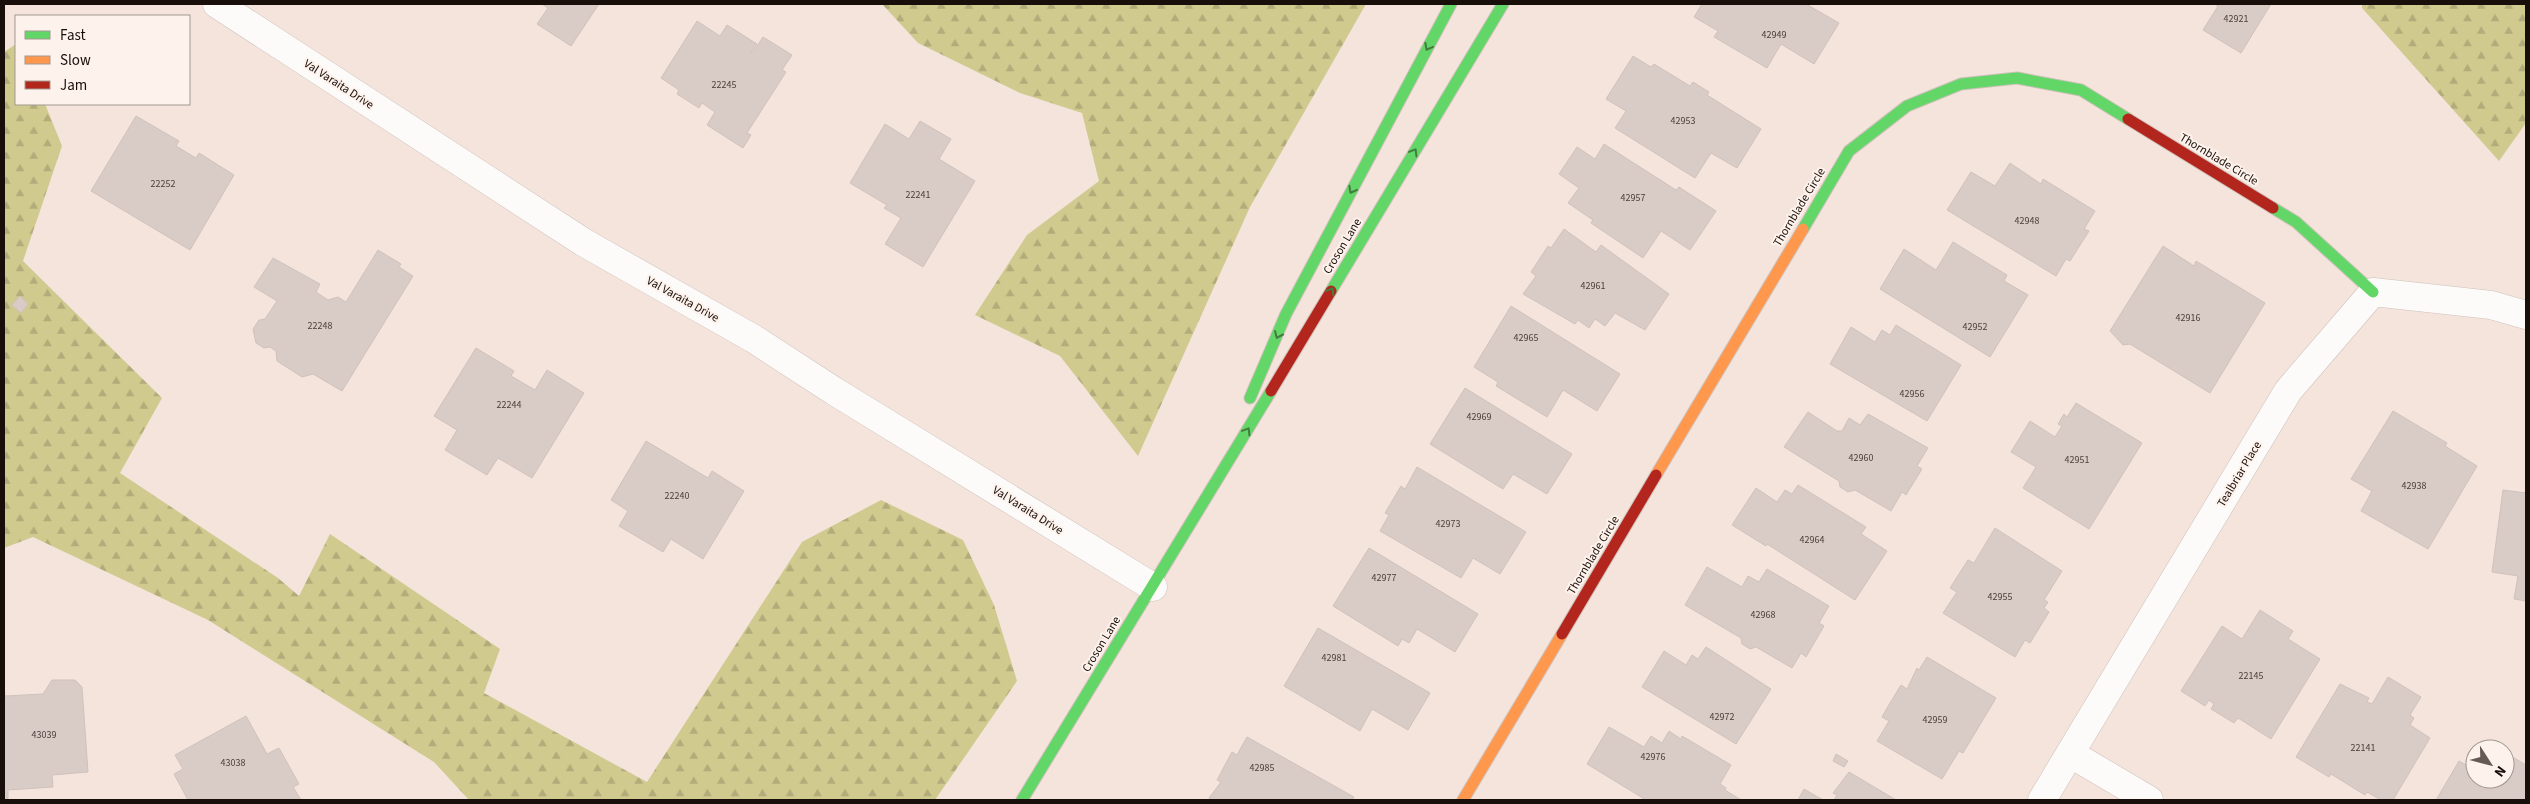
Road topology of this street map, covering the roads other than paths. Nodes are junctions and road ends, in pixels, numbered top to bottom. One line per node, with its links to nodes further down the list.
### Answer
1 (217, 4): 7 (street, Val Varaita Drive)
2 (1451, 4): 6 (main road, Croson Lane, one-way to 6)
3 (1503, 4): 6 (main road, Croson Lane, one-way to 3)
4 (2373, 292): 5 (street); 8 (street, Tealbriar Place); 10 (main road, Thornblade Circle)
5 (2526, 315)
6 (1204, 503): 7 (main road, Croson Lane)
7 (1153, 587): 9 (main road, Croson Lane)
8 (2071, 754): 11 (street, Tealbriar Place); 12 (street)
9 (1022, 800)
10 (1463, 800)
11 (2042, 800)
12 (2150, 800)

